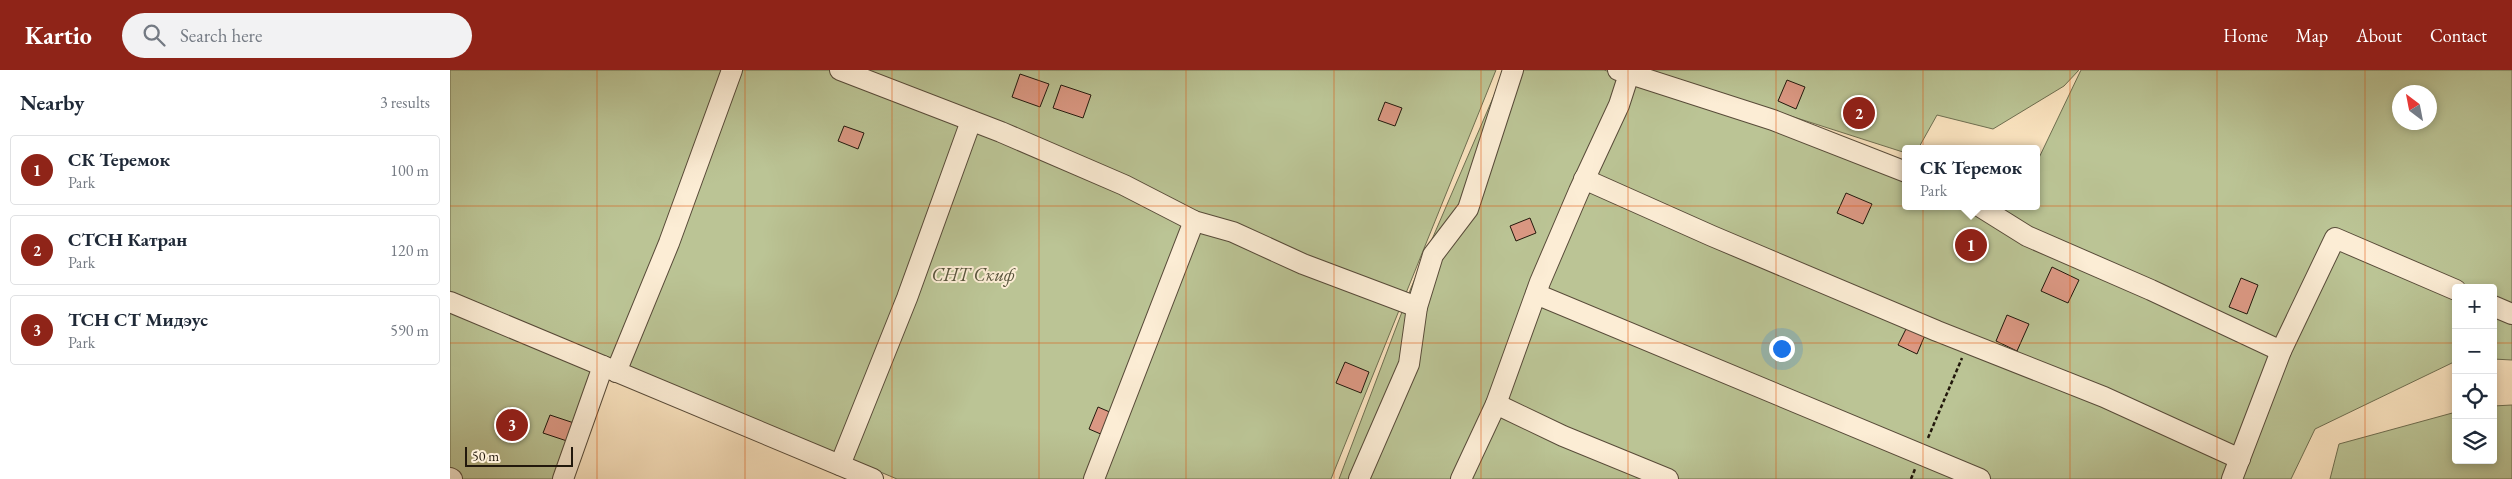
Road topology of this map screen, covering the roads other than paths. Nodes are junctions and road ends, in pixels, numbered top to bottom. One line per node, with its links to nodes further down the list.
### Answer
1 (732, 70): 17 (street)
2 (840, 70): 5 (street)
3 (1507, 72): 13 (street)
4 (1624, 72): 6 (street); 7 (street)
5 (971, 121): 9 (street); 20 (street)
6 (1902, 170)
7 (1584, 179): 11 (street); 19 (street)
8 (1986, 210): 16 (street)
9 (1194, 221): 13 (street); 24 (street)
10 (2452, 288): 16 (street)
11 (1536, 294): 18 (street); 27 (street)
12 (450, 302): 17 (street)
13 (1416, 307): 21 (street)
14 (2497, 308): 15 (street)
15 (2512, 314)
16 (2281, 351): 19 (street)
17 (610, 369): 20 (street); 22 (street)
18 (1496, 404): 25 (street); 26 (street)
19 (2240, 459): 28 (street)
20 (840, 466): 23 (street)
21 (1364, 477)
22 (563, 479)
23 (873, 479)
24 (1094, 479)
25 (1461, 479)
26 (1668, 479)
27 (1980, 479)
28 (2232, 479)

